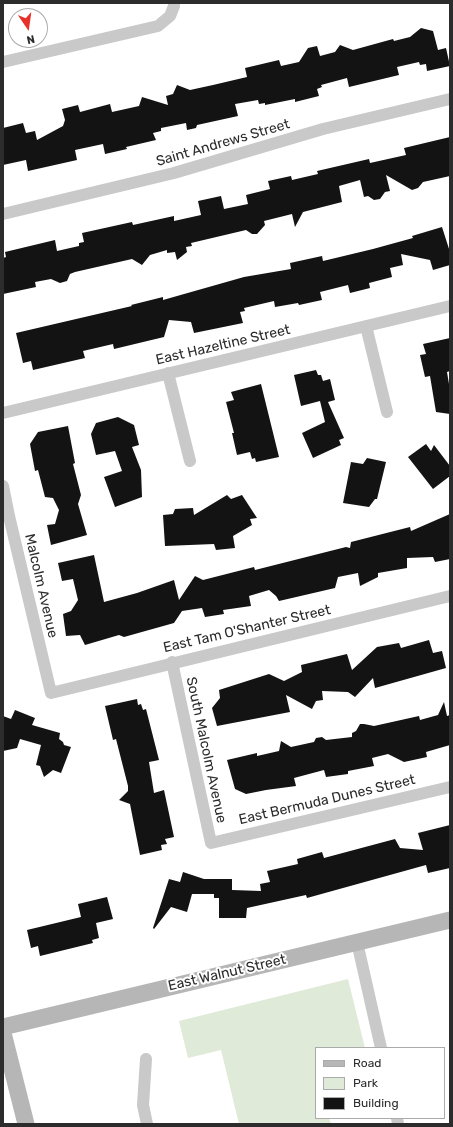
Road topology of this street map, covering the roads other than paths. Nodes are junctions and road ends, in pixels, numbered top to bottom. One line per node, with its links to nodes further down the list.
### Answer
1 (174, 3): 2 (street)
2 (3, 62)
3 (450, 99): 4 (street, Saint Andrews Street)
4 (3, 214)
5 (450, 306): 6 (street, East Hazeltine Street)
6 (366, 326): 7 (street, East Hazeltine Street); 8 (street)
7 (168, 373): 9 (street, East Hazeltine Street); 10 (street)
8 (387, 412)
9 (3, 413)
10 (190, 461)
11 (3, 486): 14 (street, Malcolm Avenue)
12 (450, 596): 13 (street, East Tam O'Shanter Street)
13 (172, 662): 14 (street, East Tam O'Shanter Street); 16 (street, South Malcolm Avenue)
14 (51, 693)
15 (450, 787): 16 (street, East Bermuda Dunes Street)
16 (211, 843)
17 (450, 920): 18 (street, East Walnut Street)
18 (357, 942): 19 (street, East Walnut Street); 21 (street)
19 (3, 1027)
20 (3, 1033): 23 (street)
21 (381, 1047)
22 (146, 1058): 24 (street)
23 (26, 1124)
24 (147, 1124)

